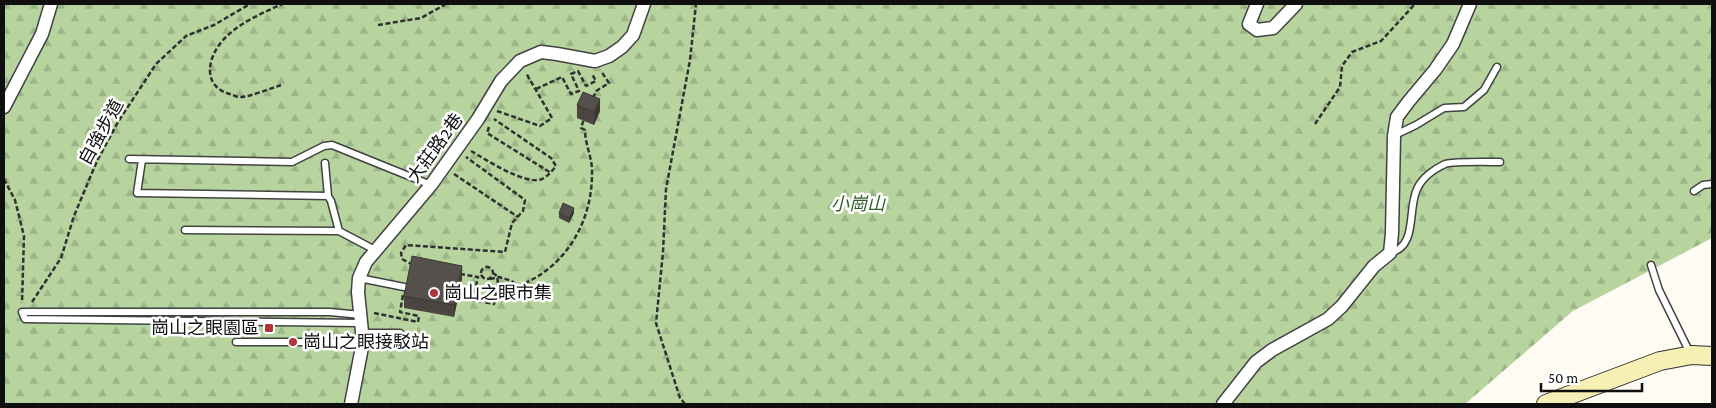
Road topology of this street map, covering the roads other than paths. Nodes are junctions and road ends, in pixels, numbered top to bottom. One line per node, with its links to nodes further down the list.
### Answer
1 (51, 4): 7 (street)
2 (644, 4): 15 (street, 大莊路2巷)
3 (1257, 4): 4 (street)
4 (1296, 4)
5 (1470, 4): 9 (street)
6 (1497, 67): 9 (lane)
7 (8, 90): 8 (street)
8 (4, 107)
9 (1394, 136): 21 (street)
10 (129, 159): 11 (lane)
11 (142, 160): 15 (lane); 17 (lane)
12 (1500, 162): 21 (lane)
13 (325, 163): 17 (lane)
14 (1712, 184): 16 (lane)
15 (431, 185): 20 (street, 大莊路2巷)
16 (1694, 191)
17 (328, 196): 19 (lane)
18 (185, 230): 19 (lane)
19 (339, 231): 20 (lane)
20 (375, 250): 23 (street, 大莊路2巷)
21 (1390, 253): 31 (street)
22 (1651, 265): 28 (lane)
23 (360, 278): 24 (lane); 25 (street, 大莊路2巷)
24 (404, 287)
25 (362, 325): 25 (lane); 26 (lane); 27 (lane); 30 (street, 大莊路2巷)
26 (400, 333)
27 (236, 342)
28 (1692, 355): 29 (street); 32 (street)
29 (1712, 356)
30 (351, 404)
31 (1224, 404)
32 (1546, 404)

